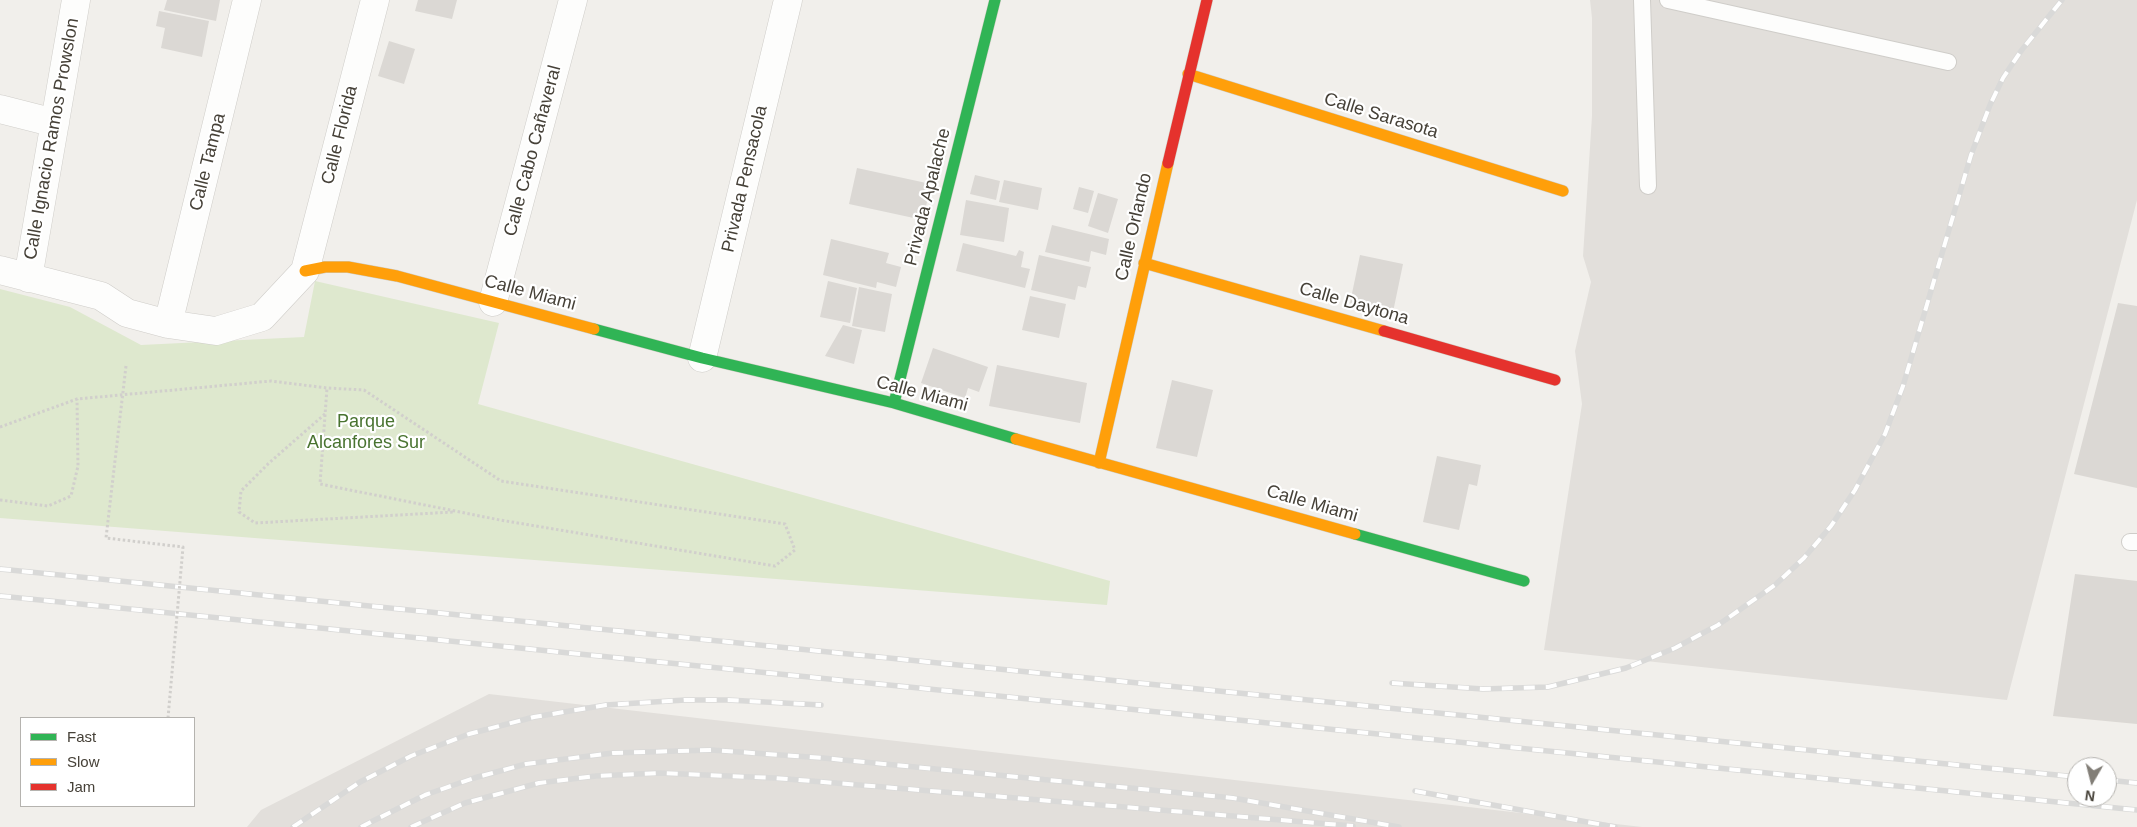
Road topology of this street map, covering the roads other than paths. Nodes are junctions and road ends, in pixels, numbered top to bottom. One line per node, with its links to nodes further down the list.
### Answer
1 (76, 0): 13 (street, Calle Ignacio Ramos Prowslon)
2 (247, 0): 21 (street, Calle Tampa)
3 (375, 0): 18 (street, Calle Florida)
4 (573, 0): 20 (street, Calle Cabo Cañaveral)
5 (788, 0): 22 (street, Privada Pensacola)
6 (996, 0): 24 (street, Privada Apalache)
7 (1207, 0): 11 (street, Calle Orlando)
8 (1642, 0): 14 (lane)
9 (1668, 0): 10 (lane)
10 (1948, 62)
11 (1188, 74): 15 (street, Calle Sarasota); 16 (street, Calle Orlando)
12 (0, 108): 13 (street)
13 (55, 123): 19 (street, Calle Ignacio Ramos Prowslon)
14 (1648, 186)
15 (1563, 191)
16 (1144, 263): 23 (street, Calle Daytona); 25 (street, Calle Orlando)
17 (0, 270): 19 (street)
18 (305, 271): 20 (street, Calle Miami); 21 (street)
19 (28, 278): 21 (street)
20 (493, 302): 22 (street, Calle Miami)
21 (168, 324)
22 (702, 358): 24 (street, Calle Miami)
23 (1555, 380)
24 (894, 403): 25 (street, Calle Miami)
25 (1099, 463): 26 (street, Calle Miami)
26 (1524, 581)

